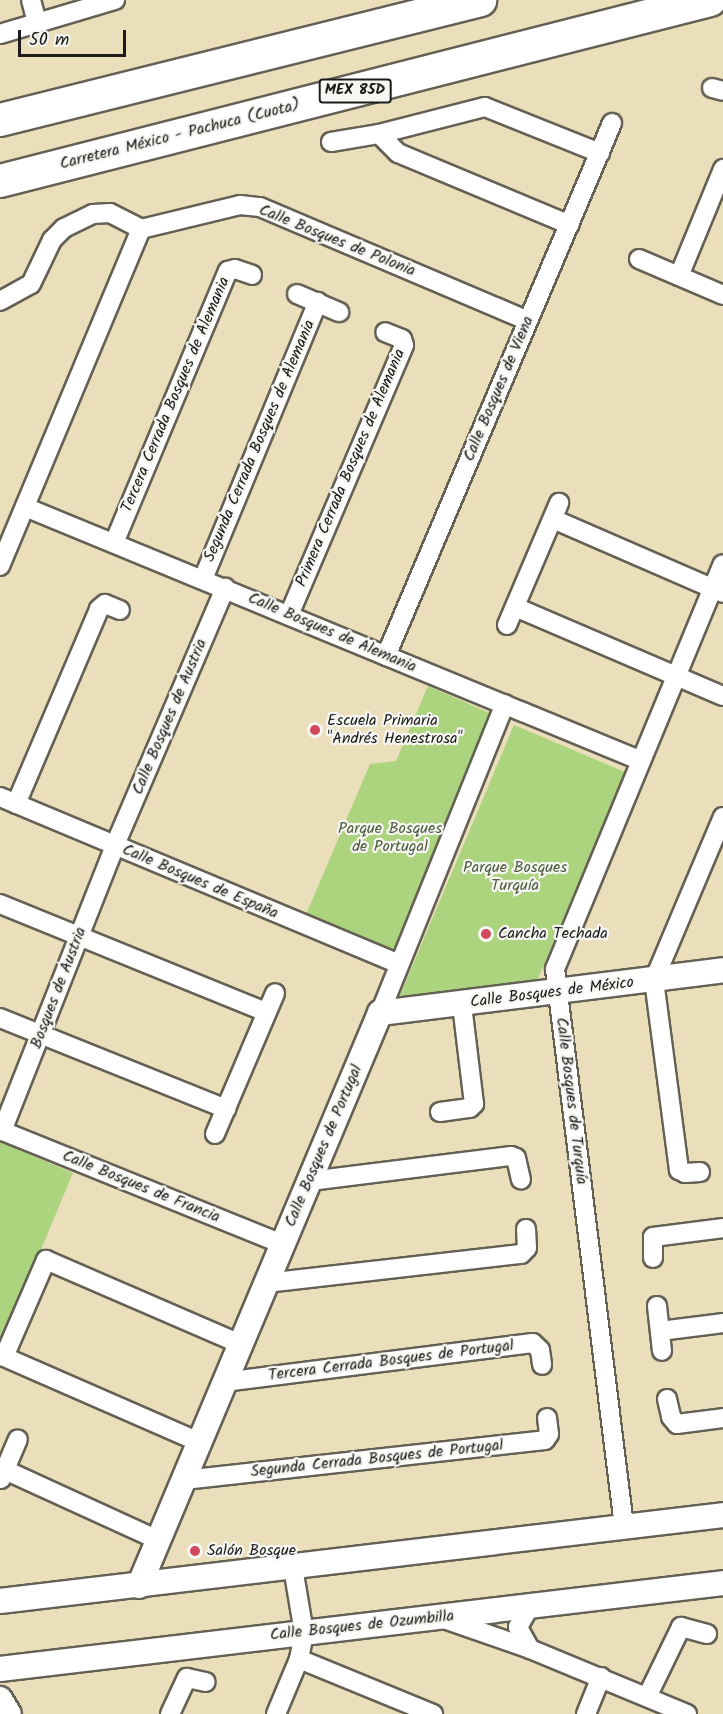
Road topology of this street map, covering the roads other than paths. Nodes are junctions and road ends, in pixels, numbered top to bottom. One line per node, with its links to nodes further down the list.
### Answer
1 (31, 0): 5 (street)
2 (115, 0): 5 (street)
3 (480, 0): 7 (highway)
4 (710, 0): 13 (highway, Carretera México - Pachuca (Cuota) / MEX 85D)
5 (37, 23): 6 (street)
6 (0, 34)
7 (0, 120)
8 (612, 123): 11 (street, Calle Bosques de Viena)
9 (379, 134): 10 (street); 11 (street); 15 (street)
10 (331, 142)
11 (600, 153): 15 (street, Calle Bosques de Viena)
12 (723, 169): 14 (street)
13 (0, 181)
14 (719, 190): 19 (street)
15 (570, 225): 25 (street, Calle Bosques de Viena)
16 (141, 229): 22 (street); 25 (street, Calle Bosques de Polonia); 27 (street)
17 (639, 259): 19 (street)
18 (252, 274): 28 (street, Tercera Cerrada Bosques de Alemania)
19 (679, 276): 21 (street)
20 (297, 294): 23 (street, Segunda Cerrada Bosques de Alemania)
21 (723, 295)
22 (0, 301)
23 (318, 302): 24 (street, Segunda Cerrada Bosques de Alemania); 31 (street, Segunda Cerrada Bosques de Alemania)
24 (339, 312)
25 (528, 321): 38 (street, Calle Bosques de Viena)
26 (385, 332): 36 (street, Primera Cerrada Bosques de Alemania)
27 (25, 507): 28 (street, Calle Bosques de Alemania); 30 (street)
28 (114, 543): 31 (street, Calle Bosques de Alemania)
29 (723, 564): 33 (street, Calle Bosques de Turquía)
30 (0, 566)
31 (202, 579): 32 (street, Calle Bosques de Alemania)
32 (225, 588): 36 (street, Calle Bosques de Alemania); 45 (street, Calle Bosques de Austria)
33 (717, 590): 34 (street); 39 (street, Calle Bosques de Turquía)
34 (515, 607): 37 (street); 39 (street)
35 (120, 610): 43 (street)
36 (289, 615): 38 (street, Calle Bosques de Alemania)
37 (507, 625)
38 (386, 656): 41 (street, Calle Bosques de Alemania)
39 (675, 676): 40 (street); 42 (street, Calle Bosques de Turquía)
40 (723, 696)
41 (505, 704): 42 (street, Calle Bosques de Alemania); 48 (street, Calle Bosques de Portugal)
42 (639, 760): 51 (street, Calle Bosques de Turquía)
43 (8, 801): 45 (street, Calle Bosques de España)
44 (723, 817): 50 (street)
45 (115, 845): 47 (street, Bosques de Austria); 48 (street, Calle Bosques de España)
46 (0, 904): 47 (street)
47 (79, 937): 54 (street); 57 (street, Bosques de Austria)
48 (400, 964): 55 (street, Calle Bosques de Portugal)
49 (723, 970): 50 (main road, Calle Bosques de México)
50 (654, 980): 51 (main road, Calle Bosques de México); 62 (street)
51 (557, 992): 53 (main road, Calle Bosques de México); 85 (street, Calle Bosques de Turquía)
52 (275, 993): 54 (street)
53 (462, 1005): 55 (main road, Calle Bosques de México); 59 (street)
54 (266, 1012): 58 (street)
55 (380, 1013): 64 (main road, Calle Bosques de Portugal)
56 (0, 1018): 57 (street)
57 (41, 1036): 58 (street); 60 (street, Bosques de Austria)
58 (226, 1108): 61 (street)
59 (440, 1112)
60 (1, 1130): 67 (street, Calle Bosques de Francia)
61 (215, 1134)
62 (700, 1172)
63 (521, 1179): 64 (street)
64 (310, 1181): 67 (main road, Calle Bosques de Portugal)
65 (723, 1228): 68 (street)
66 (526, 1229): 69 (street)
67 (282, 1244): 69 (main road, Calle Bosques de Portugal)
68 (653, 1258)
69 (266, 1283): 73 (main road, Calle Bosques de Portugal)
70 (657, 1306): 72 (street)
71 (723, 1323): 72 (street)
72 (660, 1331): 74 (street)
73 (240, 1344): 76 (main road, Calle Bosques de Portugal); 81 (street)
74 (662, 1351)
75 (542, 1365): 76 (street, Tercera Cerrada Bosques de Portugal)
76 (224, 1382): 81 (main road, Calle Bosques de Portugal)
77 (667, 1399): 79 (street)
78 (547, 1418): 83 (street, Segunda Cerrada Bosques de Portugal)
79 (723, 1418)
80 (18, 1439): 82 (street)
81 (199, 1442): 83 (main road, Calle Bosques de Portugal)
82 (2, 1475): 86 (street)
83 (184, 1480): 86 (main road, Calle Bosques de Portugal)
84 (723, 1515): 85 (main road)
85 (624, 1526): 87 (main road)
86 (158, 1540): 89 (main road, Calle Bosques de Portugal)
87 (293, 1567): 89 (main road); 93 (street)
88 (723, 1584): 91 (main road, Calle Bosques de Ozumbilla)
89 (139, 1586): 90 (main road)
90 (0, 1601)
91 (530, 1606): 92 (main road, Calle Bosques de Ozumbilla); 95 (street)
92 (441, 1618): 93 (main road, Calle Bosques de Ozumbilla); 95 (street)
93 (304, 1633): 96 (street); 97 (main road, Calle Bosques de Ozumbilla)
94 (707, 1634): 100 (street)
95 (530, 1649): 98 (street)
96 (299, 1659): 104 (street); 105 (street)
97 (0, 1669)
98 (601, 1677): 100 (street); 106 (street)
99 (206, 1682): 103 (street)
100 (647, 1697): 107 (street)
101 (0, 1700): 102 (main road)
102 (9, 1714)
103 (170, 1714)
104 (276, 1714)
105 (433, 1714)
106 (586, 1714)
107 (687, 1714)

